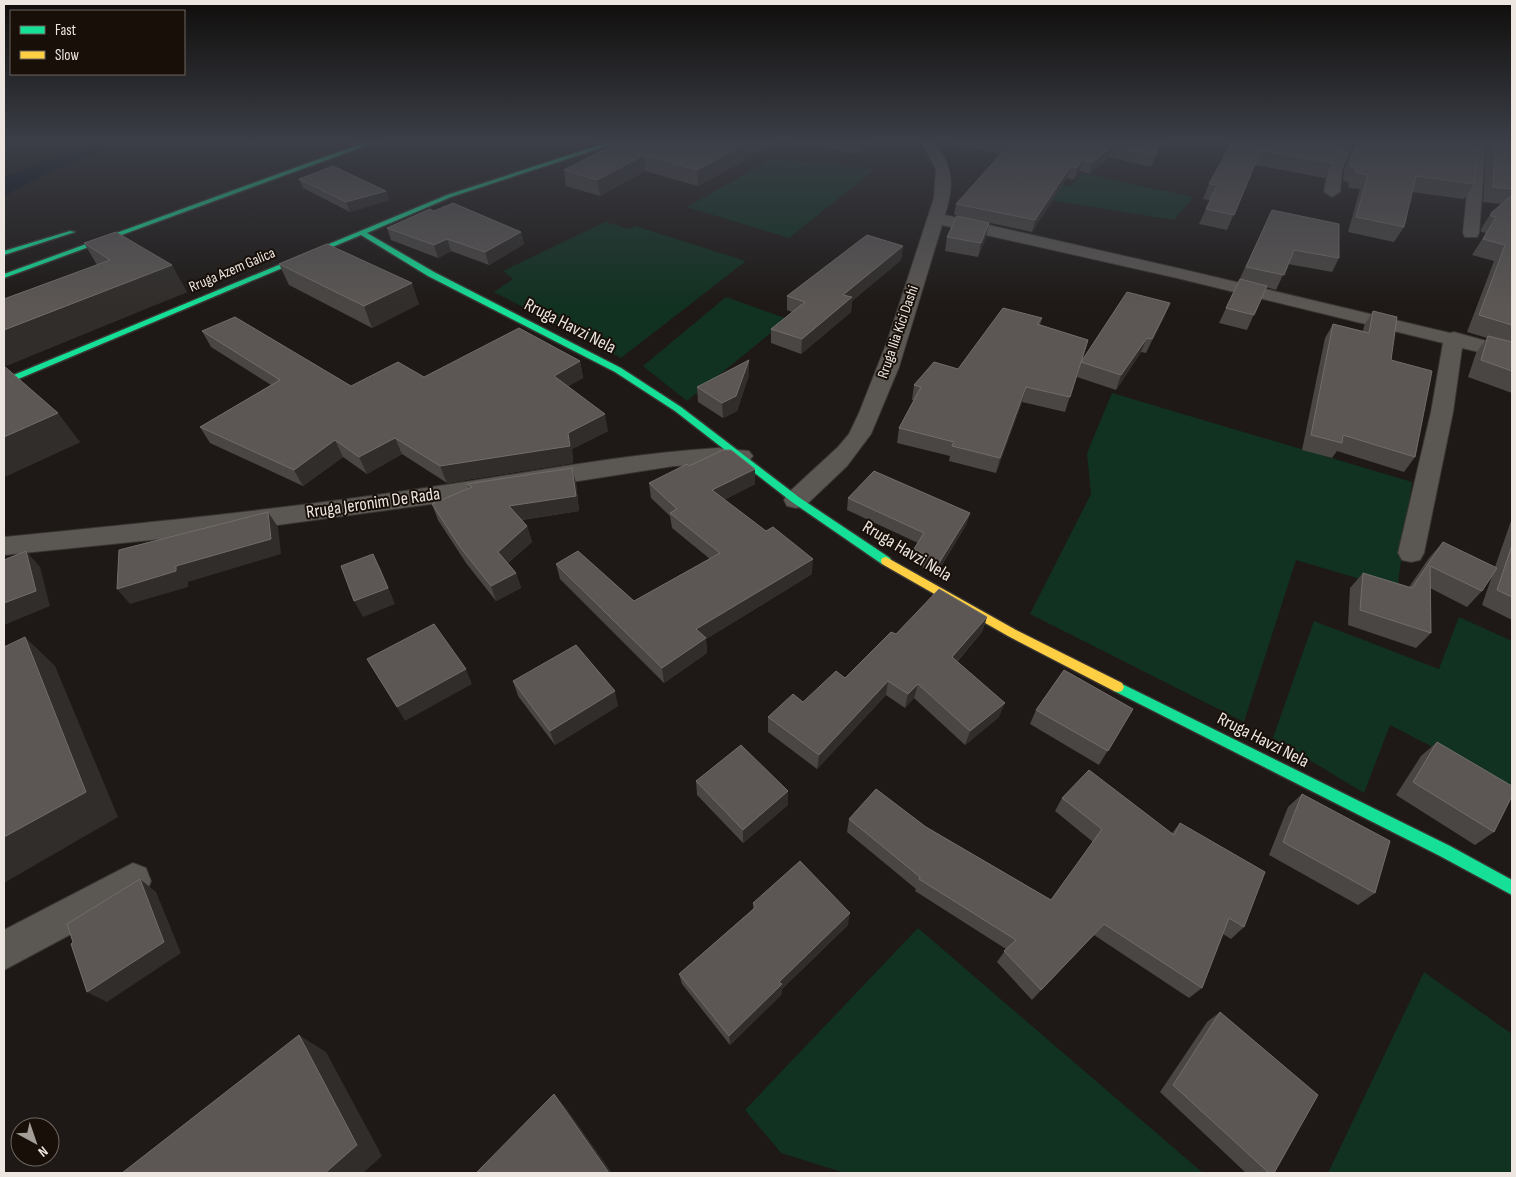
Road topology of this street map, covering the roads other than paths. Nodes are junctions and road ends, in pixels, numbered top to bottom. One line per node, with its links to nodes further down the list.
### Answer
1 (221, 197): 5 (main road)
2 (452, 197): 7 (main road, Rruga Azem Galica)
3 (941, 197): 6 (street, Rruga Ilia Kici Dashi)
4 (1474, 197): 8 (street)
5 (162, 218): 11 (main road); 12 (main road)
6 (935, 218): 13 (street); 17 (street, Rruga Ilia Kici Dashi)
7 (361, 232): 15 (main road, Rruga Azem Galica); 16 (main road, Rruga Havzi Nela)
8 (1470, 233)
9 (4, 253): 10 (main road)
10 (4, 259)
11 (4, 276)
12 (4, 282)
13 (1454, 338): 14 (street); 19 (street)
14 (1512, 354)
15 (4, 382)
16 (740, 456): 17 (main road, Rruga Havzi Nela); 18 (street, Rruga Jeronim De Rada)
17 (796, 500): 21 (main road, Rruga Havzi Nela)
18 (4, 546)
19 (1411, 553)
20 (133, 881): 22 (street)
21 (1512, 888)
22 (4, 950)

